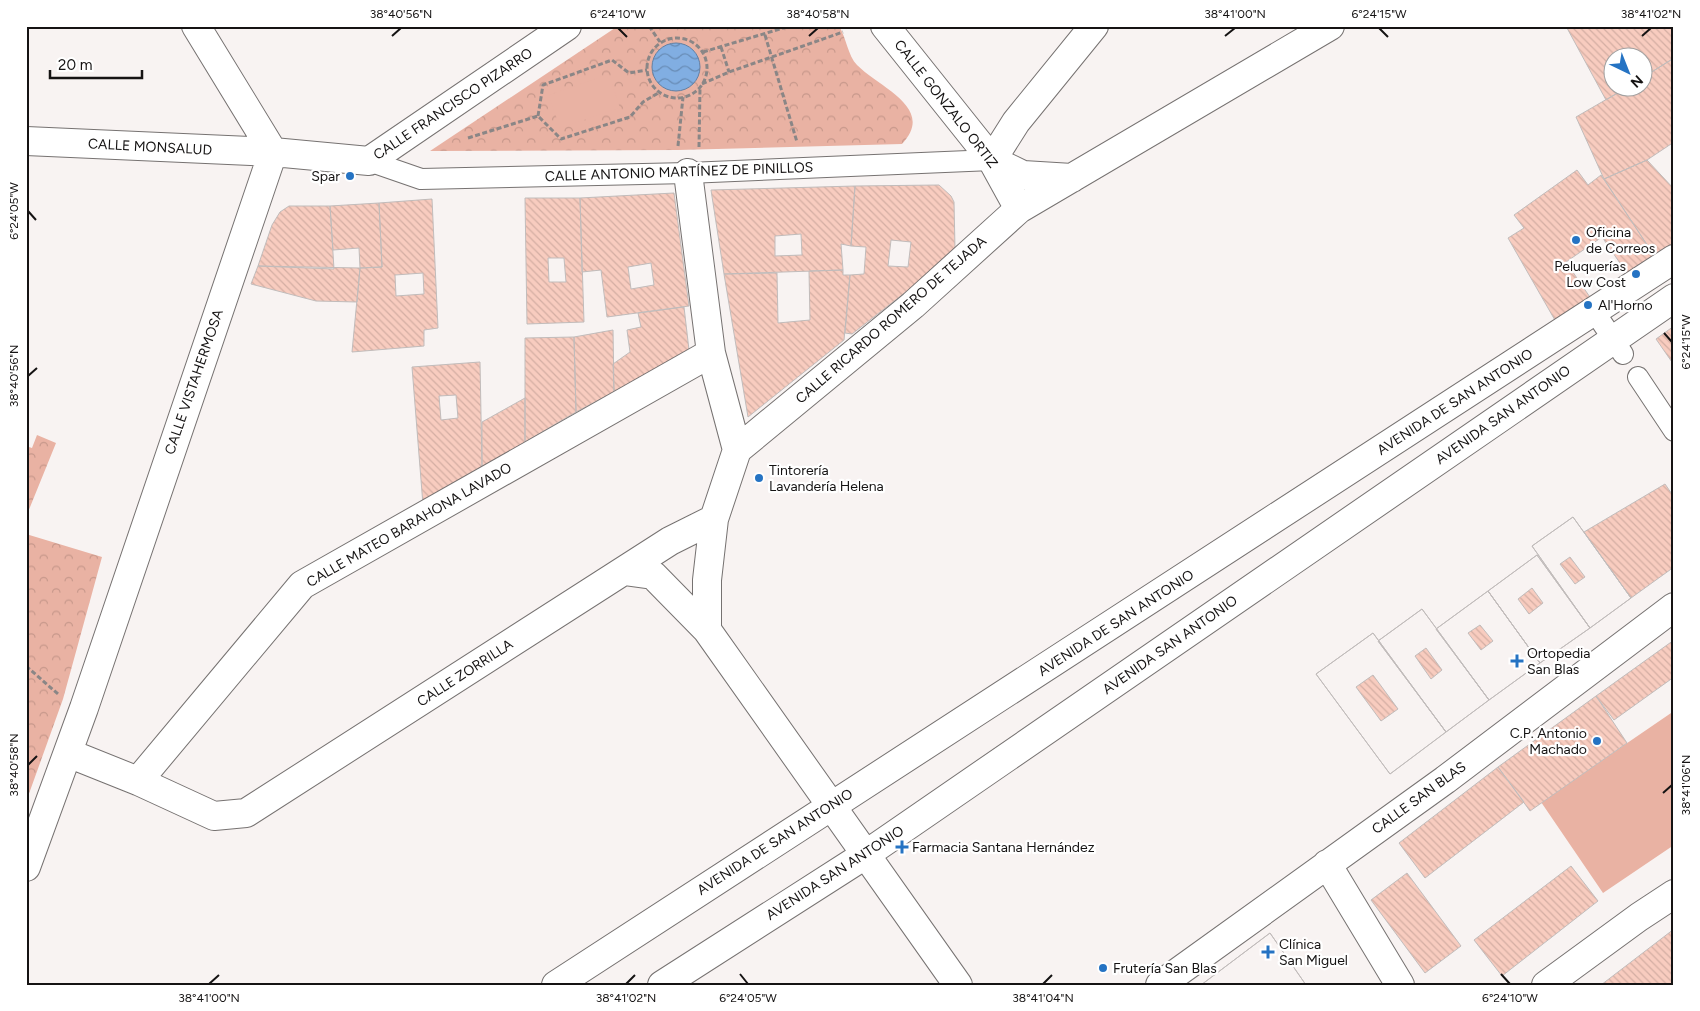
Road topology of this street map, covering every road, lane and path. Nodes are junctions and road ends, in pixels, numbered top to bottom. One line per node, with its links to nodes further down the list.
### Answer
1 (196, 26): 22 (street)
2 (567, 26): 24 (street, CALLE FRANCISCO PIZARRO)
3 (649, 26): 10 (path)
4 (790, 26): 9 (path)
5 (885, 26): 23 (street, CALLE GONZALO ORTIZ)
6 (1094, 26): 23 (street)
7 (1330, 26): 27 (street, CALLE RICARDO ROMERO DE TEJADA)
8 (843, 32): 13 (path)
9 (765, 35): 11 (path); 13 (path)
10 (660, 42): 12 (path); 14 (path)
11 (721, 47): 12 (path); 15 (path)
12 (703, 52): 16 (path)
13 (773, 56): 15 (path); 26 (path)
14 (647, 70): 17 (path); 19 (path)
15 (729, 72): 16 (path)
16 (701, 86): 18 (path); 25 (path)
17 (660, 92): 18 (path); 19 (path)
18 (683, 97): 25 (path)
19 (538, 116): 20 (path)
20 (468, 138)
21 (26, 141): 22 (street, CALLE MONSALUD)
22 (273, 152): 24 (street, CALLE FRANCISCO PIZARRO); 42 (street, CALLE VISTAHERMOSA)
23 (992, 160): 26 (street, CALLE ANTONIO MARTÍNEZ DE PINILLOS); 27 (street); 28 (street, CALLE GONZALO ORTIZ)
24 (369, 161): 25 (street, CALLE ANTONIO MARTÍNEZ DE PINILLOS)
25 (693, 161): 26 (street, CALLE ANTONIO MARTÍNEZ DE PINILLOS); 33 (street)
26 (800, 168)
27 (1072, 178): 28 (street, CALLE RICARDO ROMERO DE TEJADA)
28 (1019, 209): 36 (street, CALLE RICARDO ROMERO DE TEJADA)
29 (1674, 259): 31 (street, AVENIDA DE SAN ANTONIO)
30 (1674, 298): 32 (street, AVENIDA SAN ANTONIO)
31 (1594, 311): 32 (street); 45 (street, AVENIDA DE SAN ANTONIO)
32 (1618, 347): 46 (street, AVENIDA SAN ANTONIO)
33 (711, 353): 36 (street); 44 (street, CALLE MATEO BARAHONA LAVADO)
34 (1638, 377): 35 (street)
35 (1674, 431)
36 (737, 450): 37 (street)
37 (714, 519): 38 (street, CALLE ZORRILLA); 40 (street)
38 (624, 571): 40 (street); 44 (street, CALLE ZORRILLA)
39 (1674, 607): 47 (street, CALLE SAN BLAS)
40 (707, 630): 45 (street)
41 (26, 666): 42 (path)
42 (84, 708): 43 (street, CALLE VISTAHERMOSA)
43 (68, 753): 44 (street); 48 (street, CALLE VISTAHERMOSA)
44 (138, 780)
45 (831, 807): 46 (street); 50 (street, AVENIDA DE SAN ANTONIO)
46 (866, 855): 51 (street, AVENIDA SAN ANTONIO); 52 (street)
47 (1327, 864): 53 (street, CALLE SAN BLAS); 54 (street)
48 (26, 867)
49 (1674, 894): 55 (street)
50 (556, 985)
51 (662, 985)
52 (958, 985)
53 (1160, 985)
54 (1400, 985)
55 (1546, 985)

